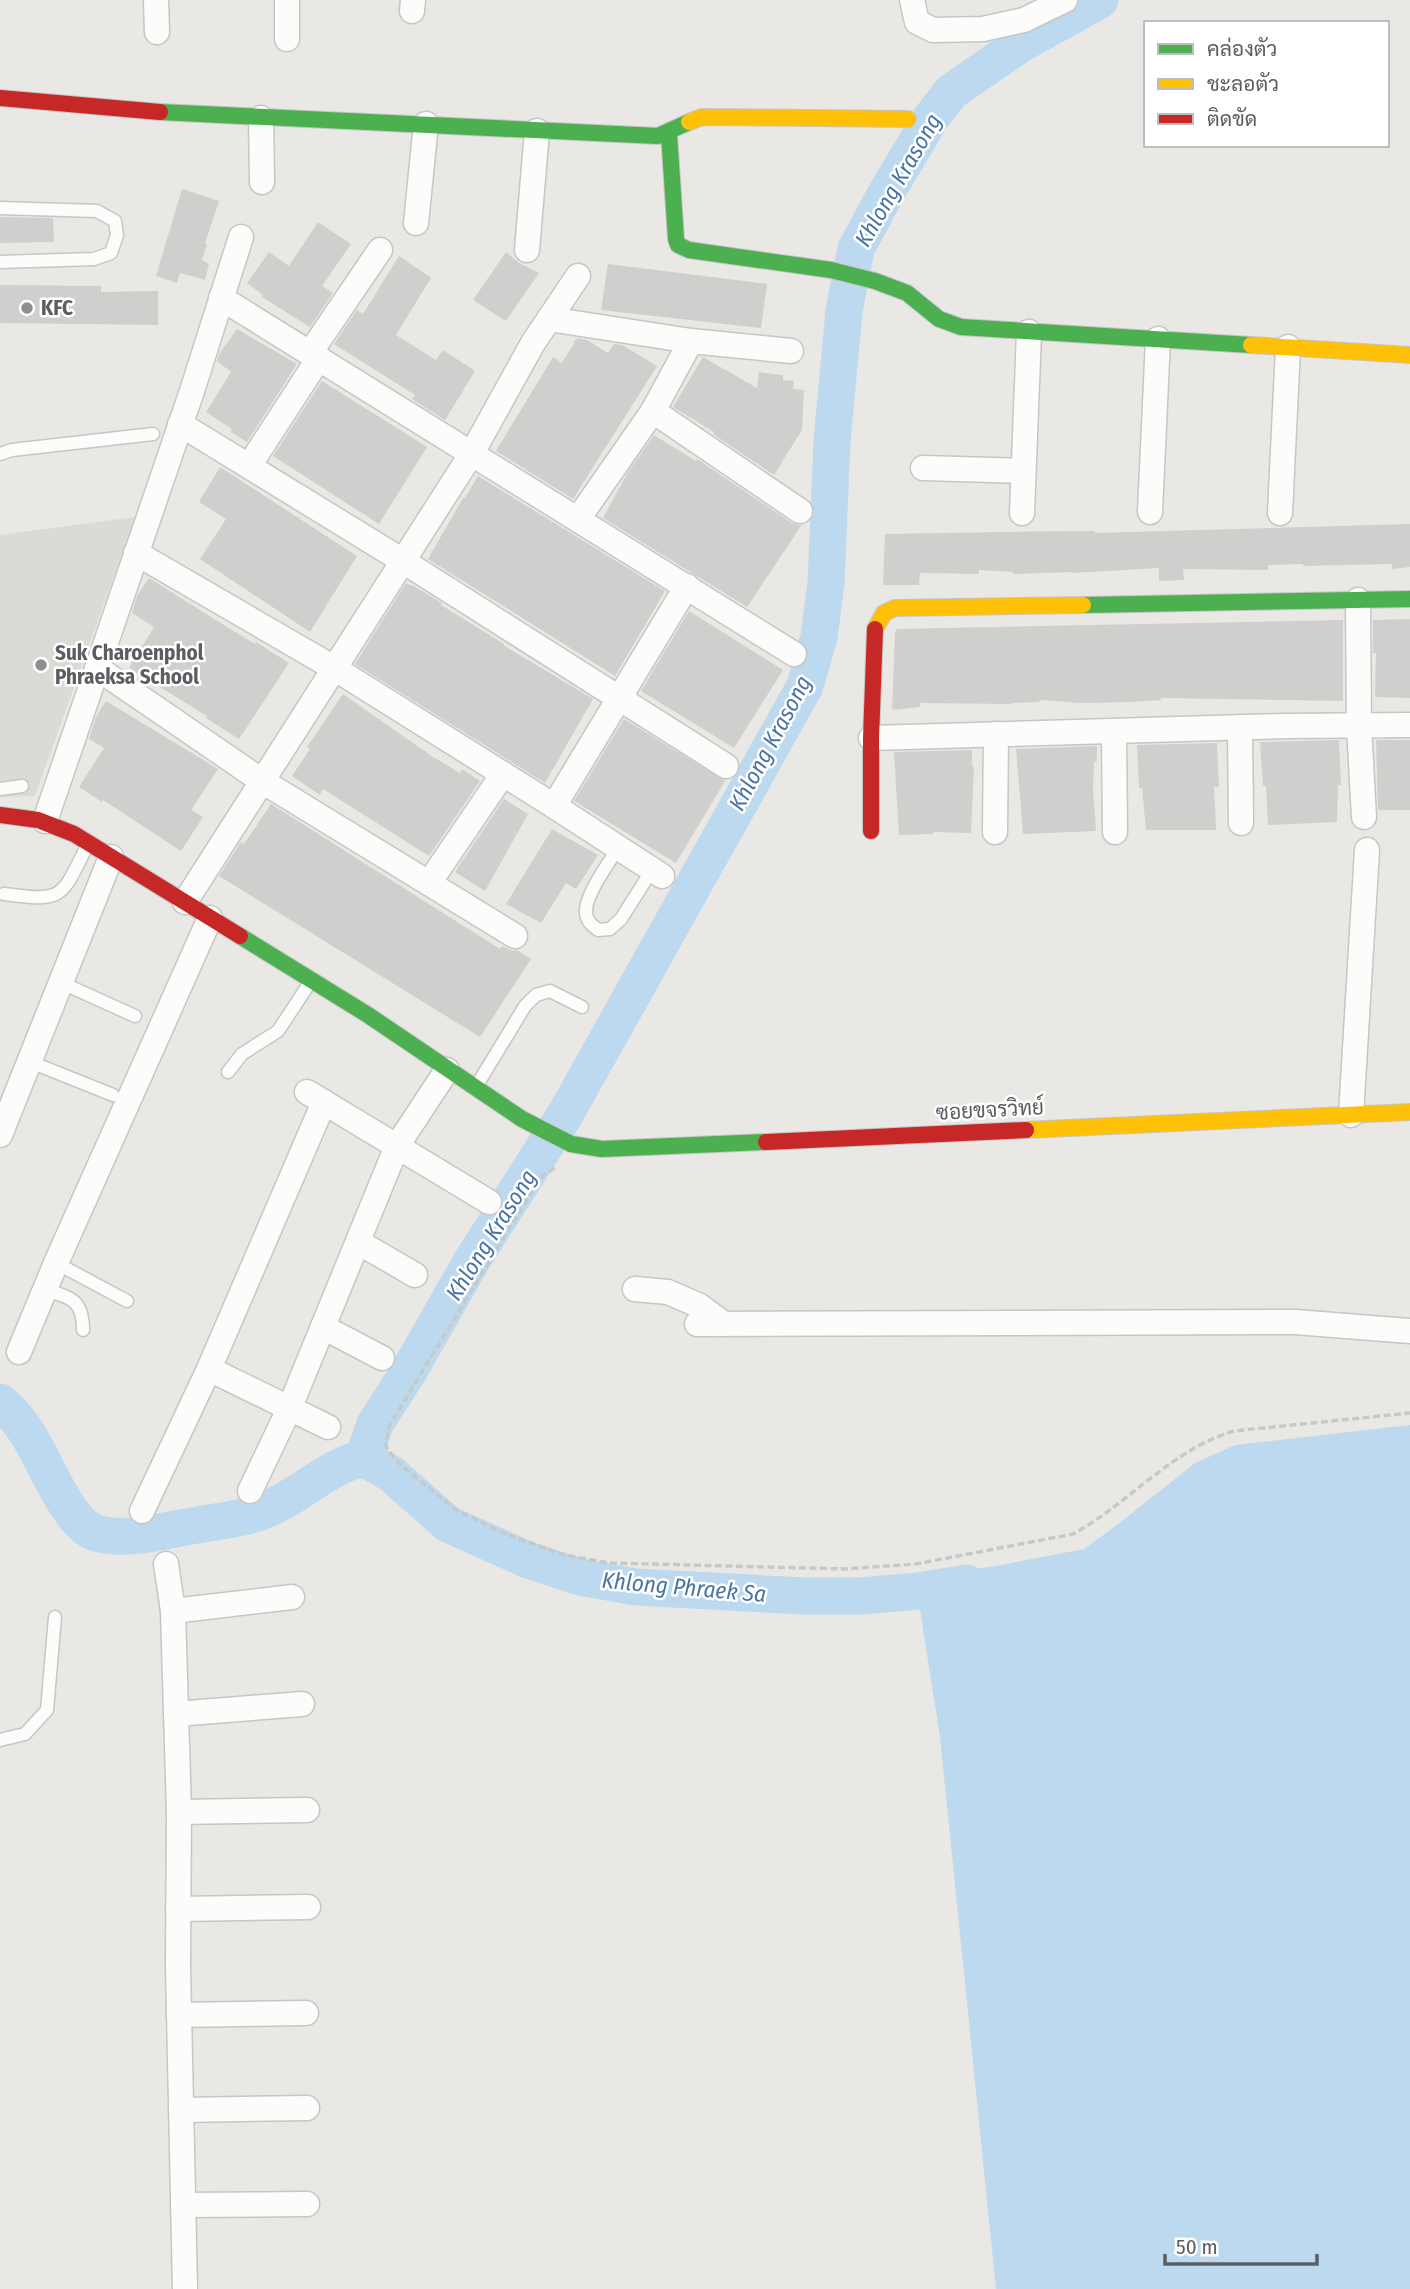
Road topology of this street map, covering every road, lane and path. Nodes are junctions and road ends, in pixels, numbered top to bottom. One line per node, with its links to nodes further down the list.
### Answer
1 (156, 0): 5 (street)
2 (286, 0): 6 (street)
3 (912, 0): 4 (street)
4 (1065, 0)
5 (156, 32)
6 (287, 39)
7 (0, 98): 8 (street)
8 (261, 118): 10 (street); 13 (street)
9 (908, 119): 12 (street)
10 (426, 124): 11 (street); 15 (street)
11 (537, 131): 12 (street); 18 (street)
12 (669, 134): 23 (street)
13 (262, 182)
14 (0, 208): 19 (lane)
15 (416, 223)
16 (241, 237): 21 (street)
17 (380, 250): 29 (street)
18 (527, 250)
19 (0, 262)
20 (578, 276): 22 (street)
21 (222, 298): 29 (street); 31 (street)
22 (549, 319): 25 (street); 33 (street)
23 (1029, 332): 24 (street); 37 (street)
24 (1158, 339): 26 (street); 39 (street)
25 (691, 341): 27 (street); 30 (street)
26 (1288, 347): 28 (street); 41 (street)
27 (791, 351)
28 (1410, 355)
29 (315, 356): 33 (street); 35 (street)
30 (653, 411): 38 (street); 42 (street)
31 (180, 424): 35 (street); 43 (street)
32 (153, 434): 34 (lane)
33 (472, 453): 42 (street); 44 (street)
34 (0, 454)
35 (250, 466): 44 (street)
36 (923, 468): 37 (street)
37 (1023, 471): 40 (street)
38 (800, 511)
39 (1150, 512)
40 (1022, 513)
41 (1280, 513)
42 (579, 519): 45 (street)
43 (136, 553): 49 (street); 50 (street)
44 (403, 561): 50 (street); 51 (street)
45 (687, 586): 48 (street); 51 (street)
46 (1410, 599): 47 (street)
47 (1358, 600): 53 (street); 57 (street)
48 (794, 654)
49 (97, 668): 60 (street); 66 (street)
50 (334, 668): 59 (street); 60 (street)
51 (619, 698): 58 (street); 63 (street)
52 (1410, 725): 53 (street)
53 (1359, 726): 54 (street); 65 (street)
54 (1240, 727): 55 (street); 67 (street)
55 (1114, 731): 56 (street); 70 (street)
56 (996, 734): 57 (street); 69 (street)
57 (871, 738): 68 (street)
58 (726, 766)
59 (503, 774): 63 (street); 76 (street)
60 (262, 781): 76 (street); 78 (street)
61 (22, 786): 62 (lane)
62 (0, 789)
63 (554, 806): 72 (street)
64 (0, 815): 66 (street, ซอยขจรวิทย์)
65 (1364, 817)
66 (45, 821): 71 (street, ซอยขจรวิทย์)
67 (1241, 823)
68 (871, 831)
69 (995, 832)
70 (1115, 832)
71 (88, 843): 74 (street, ซอยขจรวิทย์); 77 (lane)
72 (618, 848): 75 (street); 75 (lane)
73 (1367, 850): 91 (street)
74 (111, 857): 78 (street, ซอยขจรวิทย์); 82 (street)
75 (657, 873)
76 (429, 883): 80 (street)
77 (4, 894)
78 (185, 902): 79 (street, ซอยขจรวิทย์)
79 (210, 918): 81 (street, ซอยขจรวิทย์); 97 (street)
80 (515, 936)
81 (312, 981): 86 (street, ซอยขจรวิทย์); 87 (lane)
82 (62, 984): 84 (lane); 85 (street)
83 (582, 1007): 88 (lane)
84 (135, 1016)
85 (28, 1061): 89 (lane); 92 (street)
86 (447, 1070): 88 (street, ซอยขจรวิทย์); 93 (street)
87 (228, 1072)
88 (475, 1089): 91 (street, ซอยขจรวิทย์)
89 (113, 1095)
90 (1410, 1112): 91 (street, ซอยขจรวิทย์)
91 (1351, 1115)
92 (0, 1135)
93 (397, 1146): 95 (street); 96 (street); 109 (street)
94 (555, 1168): 111 (path)
95 (489, 1202)
96 (358, 1242): 98 (street); 104 (street)
97 (56, 1263): 100 (street); 101 (lane)
98 (415, 1275)
99 (635, 1289): 103 (street)
100 (45, 1290): 105 (lane); 107 (street)
101 (127, 1301)
102 (697, 1324): 103 (street)
103 (724, 1324): 106 (street)
104 (323, 1327): 108 (street); 110 (street)
105 (82, 1330)
106 (1410, 1331)
107 (19, 1352)
108 (382, 1358)
109 (209, 1369): 110 (street); 114 (street)
110 (290, 1408): 112 (street); 113 (street)
111 (1410, 1413)
112 (328, 1427)
113 (250, 1491)
114 (142, 1511)
115 (166, 1564): 117 (street)
116 (292, 1597): 117 (street)
117 (173, 1611): 120 (street)
118 (55, 1616): 121 (lane)
119 (302, 1704): 120 (street)
120 (176, 1714): 123 (street)
121 (0, 1740)
122 (307, 1810): 123 (street)
123 (179, 1812): 125 (street)
124 (308, 1907): 125 (street)
125 (178, 1909): 127 (street)
126 (306, 2013): 127 (street)
127 (179, 2015): 129 (street)
128 (307, 2108): 129 (street)
129 (181, 2110): 131 (street)
130 (307, 2204): 131 (street)
131 (183, 2205): 132 (street)
132 (185, 2289)

